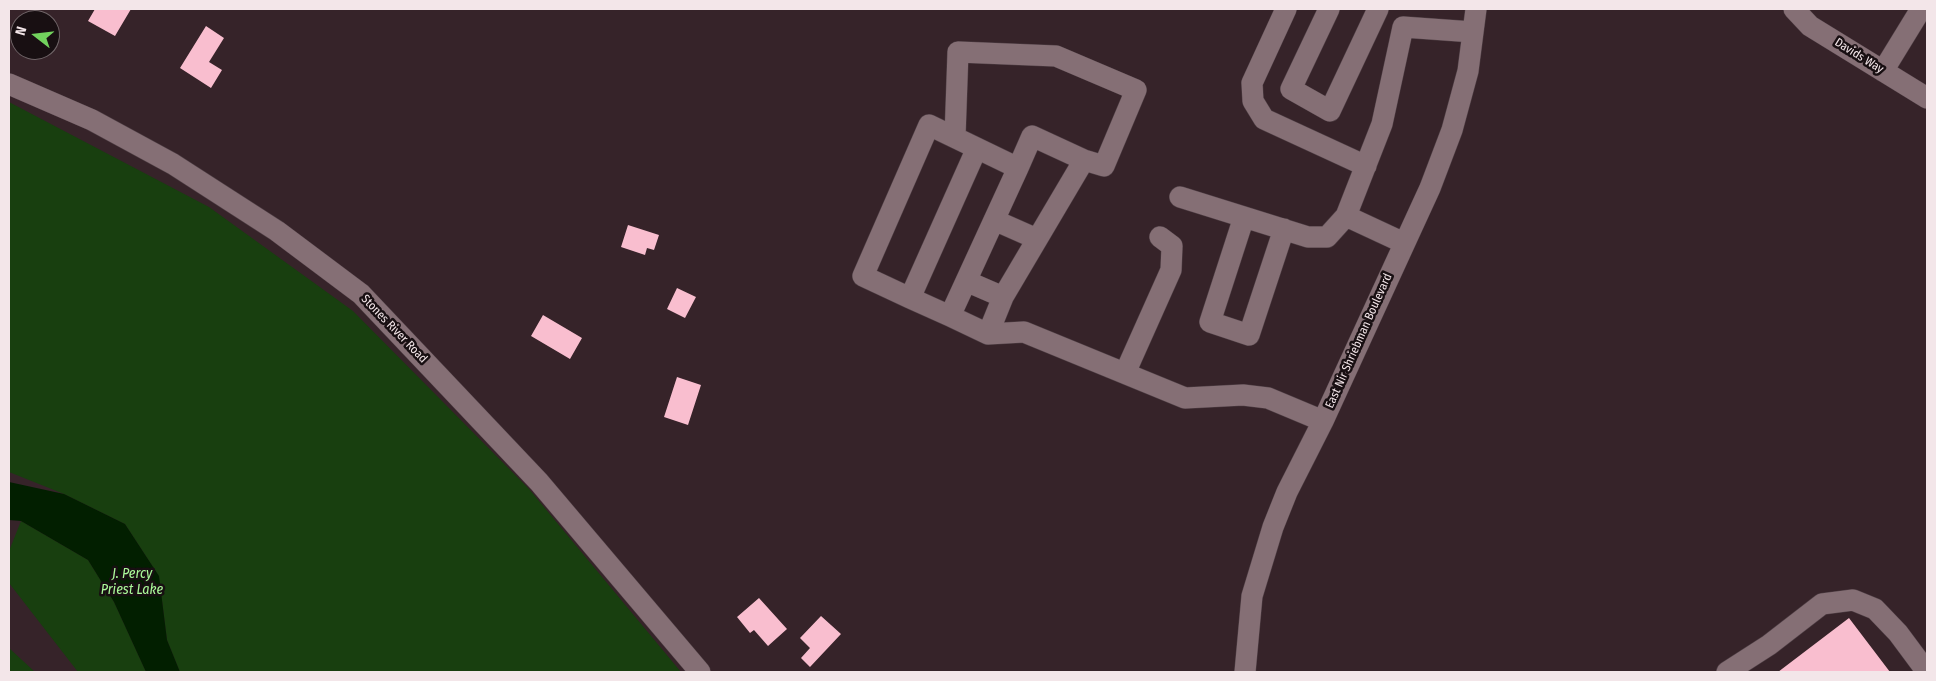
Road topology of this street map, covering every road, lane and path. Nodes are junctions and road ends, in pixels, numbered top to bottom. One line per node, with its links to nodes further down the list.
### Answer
1 (1286, 9): 15 (street)
2 (1329, 9): 6 (street)
3 (1476, 9): 8 (street, East Nir Shriebman Boulevard)
4 (1794, 9): 9 (street, Davids Way)
5 (1921, 9): 9 (street)
6 (1373, 10): 7 (street)
7 (1403, 27): 8 (street); 15 (street)
8 (1473, 32): 24 (street, East Nir Shriebman Boulevard)
9 (1883, 71): 11 (street, Davids Way)
10 (9, 84): 33 (street, Stones River Road)
11 (1927, 98)
12 (955, 138): 13 (street); 14 (street); 27 (street)
13 (977, 148): 16 (street); 27 (street)
14 (1084, 160): 16 (street); 23 (street)
15 (1366, 166): 18 (street)
16 (1018, 168): 20 (street)
17 (1180, 197): 19 (street)
18 (1346, 216): 21 (street); 24 (street)
19 (1244, 217): 21 (street); 21 (street)
20 (994, 220): 23 (street); 25 (street)
21 (1284, 230)
22 (1160, 237): 30 (street)
23 (1037, 239): 26 (street)
24 (1404, 243): 31 (street, East Nir Shriebman Boulevard)
25 (966, 281): 26 (street); 28 (street)
26 (1003, 297): 29 (street)
27 (910, 298): 28 (street)
28 (950, 316): 29 (street)
29 (988, 334): 30 (street)
30 (1124, 373): 31 (street)
31 (1323, 421): 34 (street, East Nir Shriebman Boulevard)
32 (1730, 671): 35 (street)
33 (700, 672)
34 (1245, 672)
35 (1927, 672)

